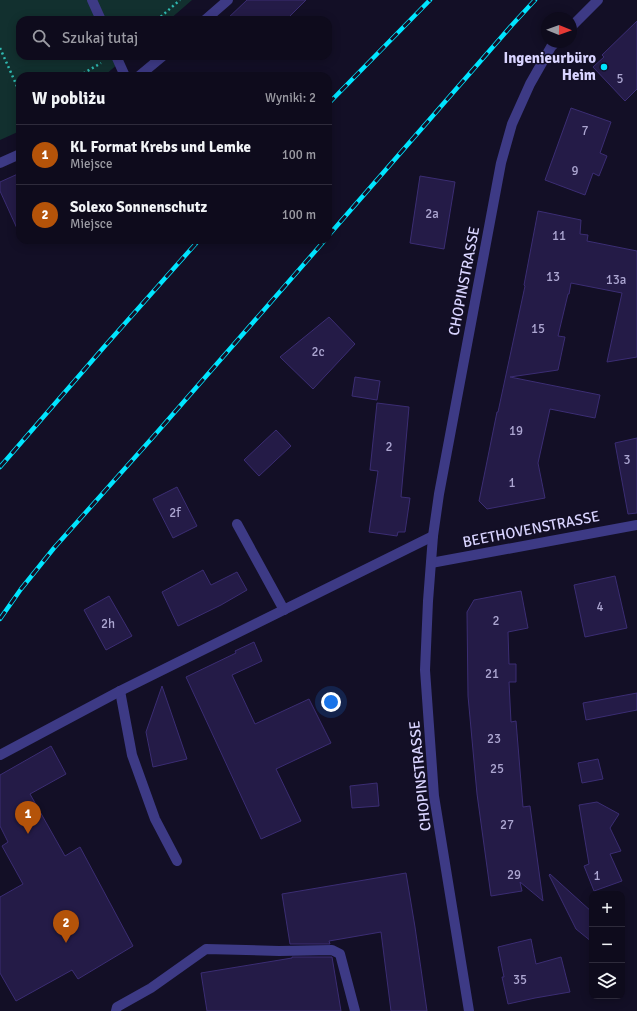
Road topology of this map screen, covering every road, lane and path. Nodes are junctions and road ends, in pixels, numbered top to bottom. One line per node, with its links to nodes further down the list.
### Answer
1 (92, 0): 5 (street)
2 (180, 0): 6 (path)
3 (228, 0): 7 (street)
4 (598, 0): 8 (street)
5 (99, 16)
6 (162, 16)
7 (210, 16)
8 (577, 21)
9 (0, 48): 17 (path)
10 (550, 48): 22 (street, CHOPINSTRASSE)
11 (118, 60): 15 (street)
12 (158, 60): 16 (street)
13 (102, 63): 14 (path)
14 (85, 72)
15 (123, 72)
16 (144, 72)
17 (16, 84)
18 (16, 156): 19 (street)
19 (0, 163)
20 (237, 524): 24 (street)
21 (637, 525): 23 (street, BEETHOVENSTRASSE)
22 (433, 536): 23 (street, CHOPINSTRASSE); 24 (street)
23 (431, 563): 30 (street, CHOPINSTRASSE)
24 (284, 610): 25 (street)
25 (120, 691): 26 (street); 27 (street)
26 (0, 755)
27 (177, 861)
28 (116, 1011): 29 (street)
29 (355, 1011)
30 (469, 1011)

